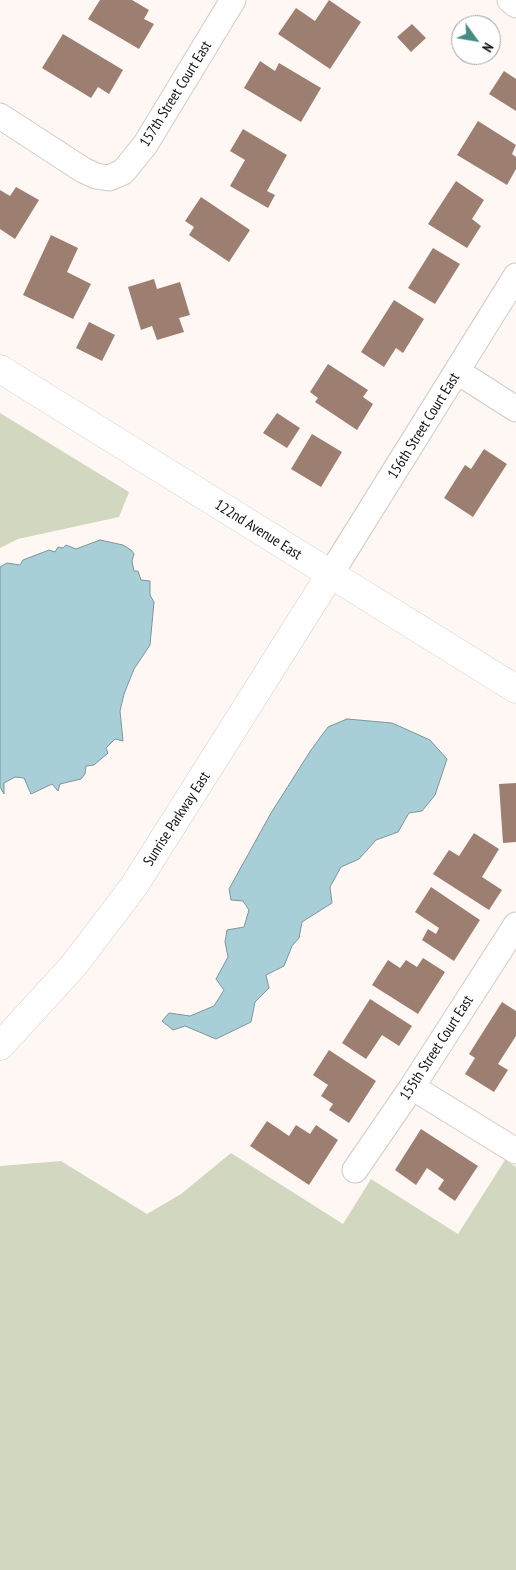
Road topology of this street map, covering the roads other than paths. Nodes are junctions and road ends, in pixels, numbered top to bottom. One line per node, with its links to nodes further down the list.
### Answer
1 (233, 0): 4 (street, 157th Street Court East)
2 (510, 0): 3 (street)
3 (516, 5)
4 (0, 116)
5 (516, 276): 7 (street, 156th Street Court East)
6 (0, 369): 9 (main road, 122nd Avenue East)
7 (458, 372): 8 (street); 9 (street, 156th Street Court East)
8 (516, 409)
9 (330, 575): 10 (main road, 122nd Avenue East); 12 (main road, Sunrise Parkway East)
10 (516, 689)
11 (516, 925): 13 (street, 155th Street Court East)
12 (0, 1046)
13 (412, 1087): 14 (street); 15 (street, 155th Street Court East)
14 (516, 1151)
15 (355, 1170)

